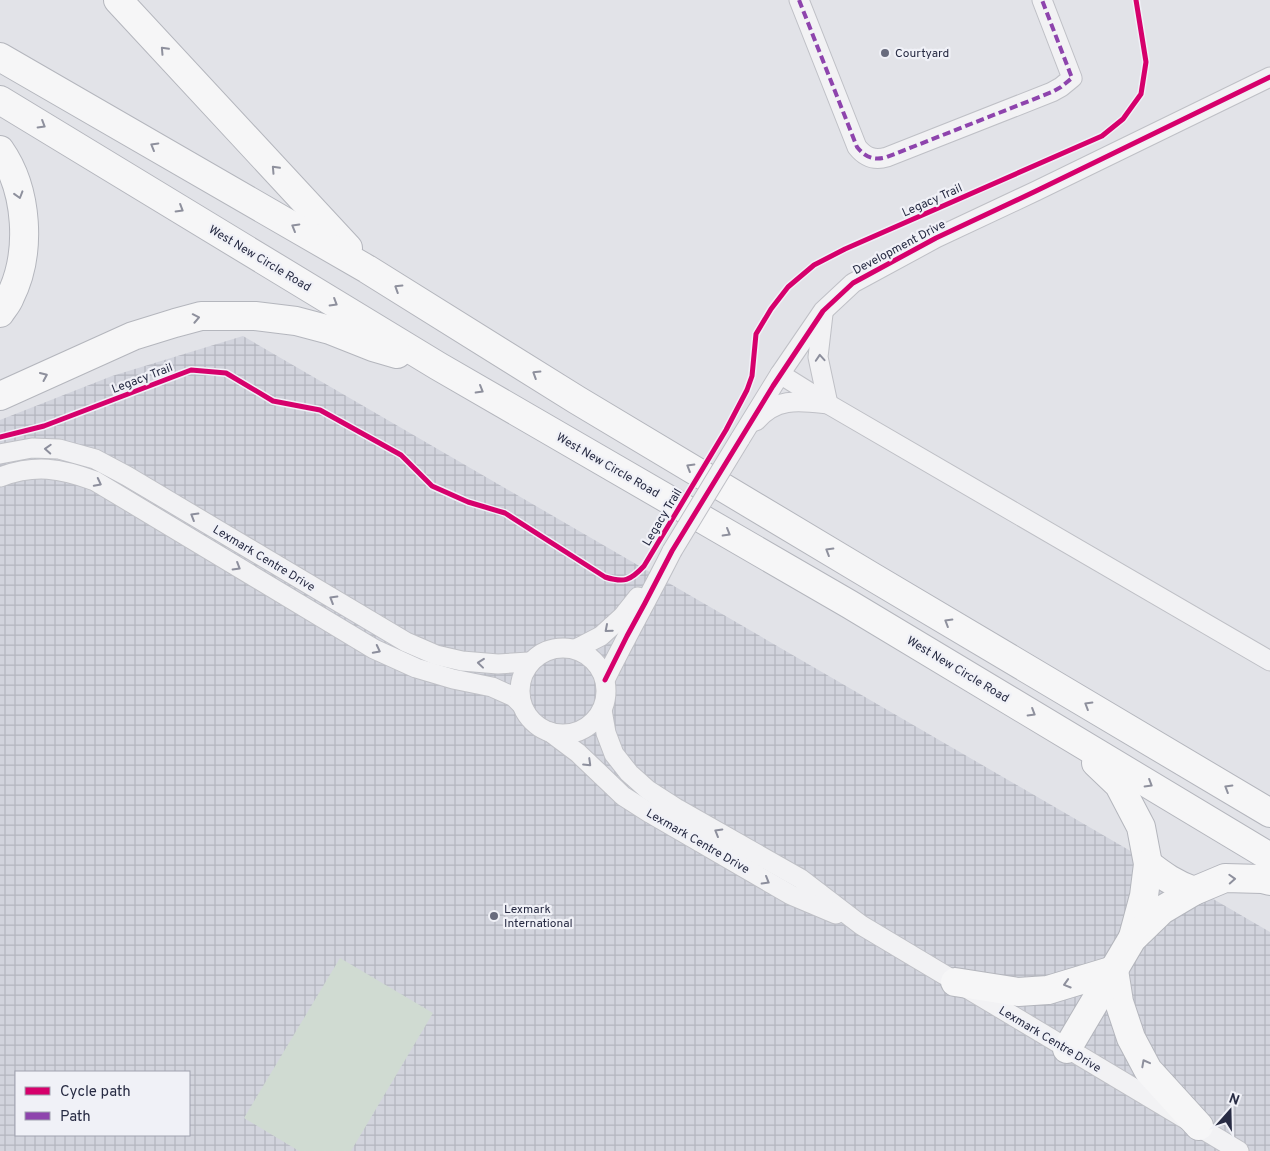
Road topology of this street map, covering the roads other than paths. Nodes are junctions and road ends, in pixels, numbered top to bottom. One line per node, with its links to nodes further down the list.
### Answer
1 (118, 0): 8 (highway, one-way to 1)
2 (799, 0): 3 (street)
3 (1042, 0)
4 (0, 57): 8 (highway, one-way to 4)
5 (1270, 77): 9 (street, Development Drive)
6 (0, 100): 11 (highway, West New Circle Road, one-way to 11)
7 (0, 150): 10 (highway, one-way to 10)
8 (367, 269): 27 (highway, one-way to 8)
9 (823, 311): 12 (street, Development Drive); 14 (street, one-way to 9)
10 (0, 313)
11 (438, 366): 13 (highway, one-way to 11); 26 (highway, West New Circle Road, one-way to 26)
12 (780, 374): 14 (street); 15 (street, Development Drive)
13 (0, 396)
14 (828, 404): 15 (street); 20 (street)
15 (740, 439): 18 (street, Development Drive, bridge)
16 (0, 454): 21 (street, Lexmark Centre Drive, one-way to 16)
17 (0, 477): 23 (street, Lexmark Centre Drive, one-way to 23)
18 (672, 552): 19 (street, Development Drive, one-way to 19); 22 (street, Development Drive)
19 (576, 649): 21 (street); 22 (street)
20 (1270, 661)
21 (530, 662): 23 (street)
22 (605, 680): 24 (street)
23 (521, 704): 25 (street)
24 (602, 710): 25 (street); 32 (street, Lexmark Centre Drive, one-way to 24)
25 (550, 732): 32 (street, Lexmark Centre Drive, one-way to 32)
26 (1062, 732): 28 (highway, West New Circle Road, one-way to 28); 29 (highway)
27 (1270, 812)
28 (1270, 857)
29 (1148, 864): 31 (highway); 33 (highway)
30 (1270, 881): 31 (highway, one-way to 30)
31 (1194, 891): 33 (highway)
32 (861, 925): 35 (street, Lexmark Centre Drive)
33 (1132, 939): 34 (highway)
34 (1114, 970): 35 (highway, one-way to 35); 36 (highway); 37 (highway, one-way to 34)
35 (955, 982): 36 (street, Lexmark Centre Drive)
36 (1067, 1049): 37 (street, Lexmark Centre Drive)
37 (1199, 1126): 38 (street, Lexmark Centre Drive)
38 (1239, 1151)

